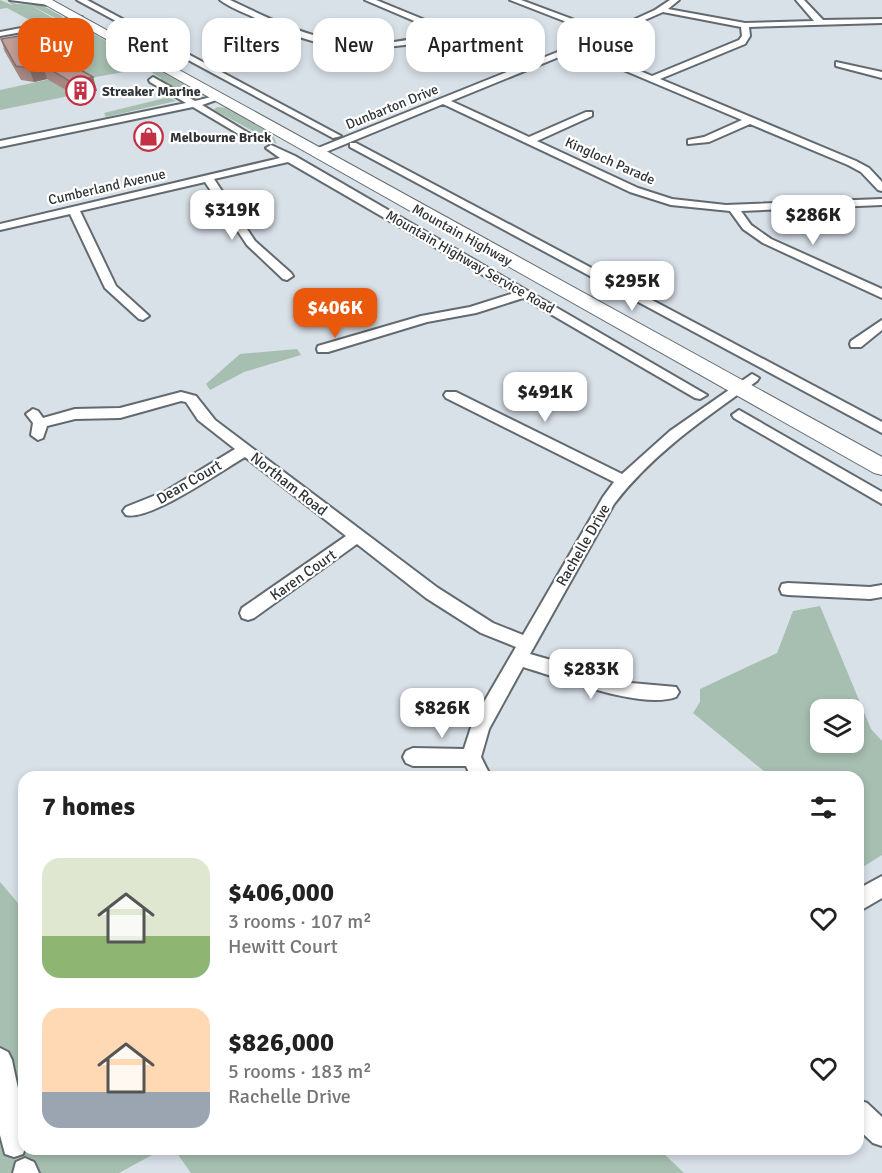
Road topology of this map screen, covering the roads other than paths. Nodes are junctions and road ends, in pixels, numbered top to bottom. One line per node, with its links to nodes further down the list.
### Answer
1 (15, 0): 8 (street)
2 (81, 0): 36 (street)
3 (224, 0): 20 (street)
4 (369, 0): 11 (street)
5 (514, 0): 12 (street)
6 (675, 0): 9 (street, Dunbarton Drive)
7 (800, 0): 15 (street)
8 (51, 1): 10 (main road, Mountain Highway)
9 (663, 10): 13 (street, Dunbarton Drive); 17 (street)
10 (85, 18)
11 (413, 18)
12 (564, 18)
13 (645, 18)
14 (94, 23): 27 (main road, Mountain Highway)
15 (821, 23): 16 (street); 17 (street)
16 (881, 23)
17 (745, 25): 25 (street)
18 (18, 31): 19 (street)
19 (0, 34)
20 (313, 39)
21 (839, 64): 24 (street)
22 (515, 72): 28 (street, Dunbarton Drive)
23 (635, 72): 25 (street)
24 (882, 75)
25 (652, 79): 31 (street)
26 (153, 80): 29 (street)
27 (223, 97): 29 (street); 36 (main road, Mountain Highway)
28 (443, 101): 33 (street, Kingloch Parade); 36 (street, Dunbarton Drive)
29 (195, 104): 32 (street); 35 (street)
30 (589, 114): 33 (street)
31 (750, 120): 34 (street); 42 (street)
32 (245, 134)
33 (529, 141): 45 (street, Kingloch Parade)
34 (691, 142)
35 (0, 144)
36 (328, 145): 39 (main road, Mountain Highway); 43 (main road, Mountain Highway)
37 (353, 145): 40 (street)
38 (281, 153): 41 (street, Cumberland Avenue); 49 (street, Mountain Highway Service Road)
39 (368, 167): 40 (street); 43 (main road, Mountain Highway)
40 (396, 168): 60 (street, Mountain Highway)
41 (208, 179): 46 (street, Cumberland Avenue); 48 (street)
42 (882, 188)
43 (402, 194): 55 (main road, Mountain Highway)
44 (882, 202): 45 (street, Kingloch Parade)
45 (733, 208): 50 (street)
46 (74, 210): 47 (street, Cumberland Avenue); 51 (street)
47 (0, 227)
48 (287, 276)
49 (525, 294): 54 (street); 57 (street, Mountain Highway Service Road)
50 (882, 294)
51 (143, 316)
52 (882, 324): 53 (street)
53 (856, 344)
54 (319, 350)
55 (745, 383): 61 (main road, Mountain Highway); 63 (main road, Mountain Highway); 64 (street, Rachelle Drive)
56 (452, 395): 64 (street)
57 (700, 395)
58 (739, 415): 65 (street)
59 (37, 424): 62 (street, Northam Road)
60 (882, 428)
61 (882, 448)
62 (245, 450): 66 (street, Dean Court); 67 (street, Northam Road)
63 (882, 467)
64 (622, 480): 71 (street, Rachelle Drive)
65 (882, 499)
66 (131, 511)
67 (357, 536): 70 (street, Karen Court); 71 (street, Northam Road)
68 (788, 589): 69 (street)
69 (882, 591)
70 (248, 613)
71 (522, 650): 72 (street, Northam Road); 74 (street, Rachelle Drive)
72 (670, 692)
73 (413, 757): 74 (street)
74 (471, 758): 75 (street)
75 (478, 771)
76 (882, 886): 77 (street)
77 (864, 897)
78 (0, 1060): 81 (street)
79 (864, 1118): 80 (street)
80 (882, 1134)
81 (14, 1145)

